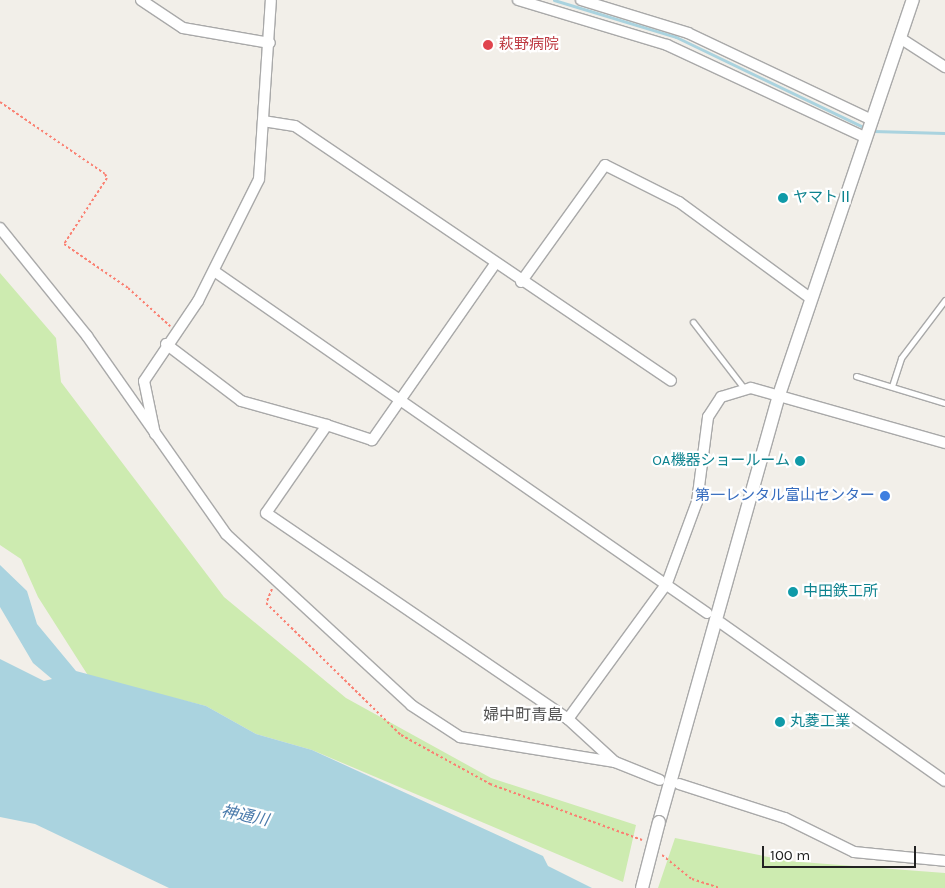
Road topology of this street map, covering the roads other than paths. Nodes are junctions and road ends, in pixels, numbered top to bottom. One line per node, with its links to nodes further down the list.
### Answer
1 (141, 0): 7 (street)
2 (271, 0): 7 (street)
3 (518, 0): 11 (street)
4 (581, 0): 9 (street)
5 (913, 0): 6 (street)
6 (900, 38): 8 (street); 9 (street)
7 (270, 42): 10 (street)
8 (945, 67)
9 (872, 120): 11 (street)
10 (262, 121): 13 (street); 14 (street)
11 (866, 138): 16 (street)
12 (0, 228): 28 (street)
13 (495, 264): 15 (street); 25 (street)
14 (214, 271): 19 (street); 25 (street)
15 (521, 282): 16 (street); 21 (street)
16 (810, 298): 24 (street)
17 (945, 301): 22 (lane)
18 (693, 322): 23 (lane)
19 (166, 344): 27 (street); 28 (street)
20 (856, 376): 22 (lane)
21 (671, 381)
22 (892, 386): 26 (lane)
23 (743, 387): 24 (street); 30 (street)
24 (779, 395): 29 (street); 39 (street, bridge)
25 (401, 402): 27 (street); 30 (street)
26 (945, 403)
27 (327, 426): 33 (street)
28 (155, 435): 34 (street)
29 (945, 443)
30 (667, 583): 31 (street); 33 (street)
31 (708, 613)
32 (721, 623): 36 (street)
33 (568, 719): 34 (street)
34 (615, 762): 35 (street)
35 (660, 780)
36 (945, 781)
37 (679, 784): 38 (street)
38 (945, 861)
39 (642, 888)

